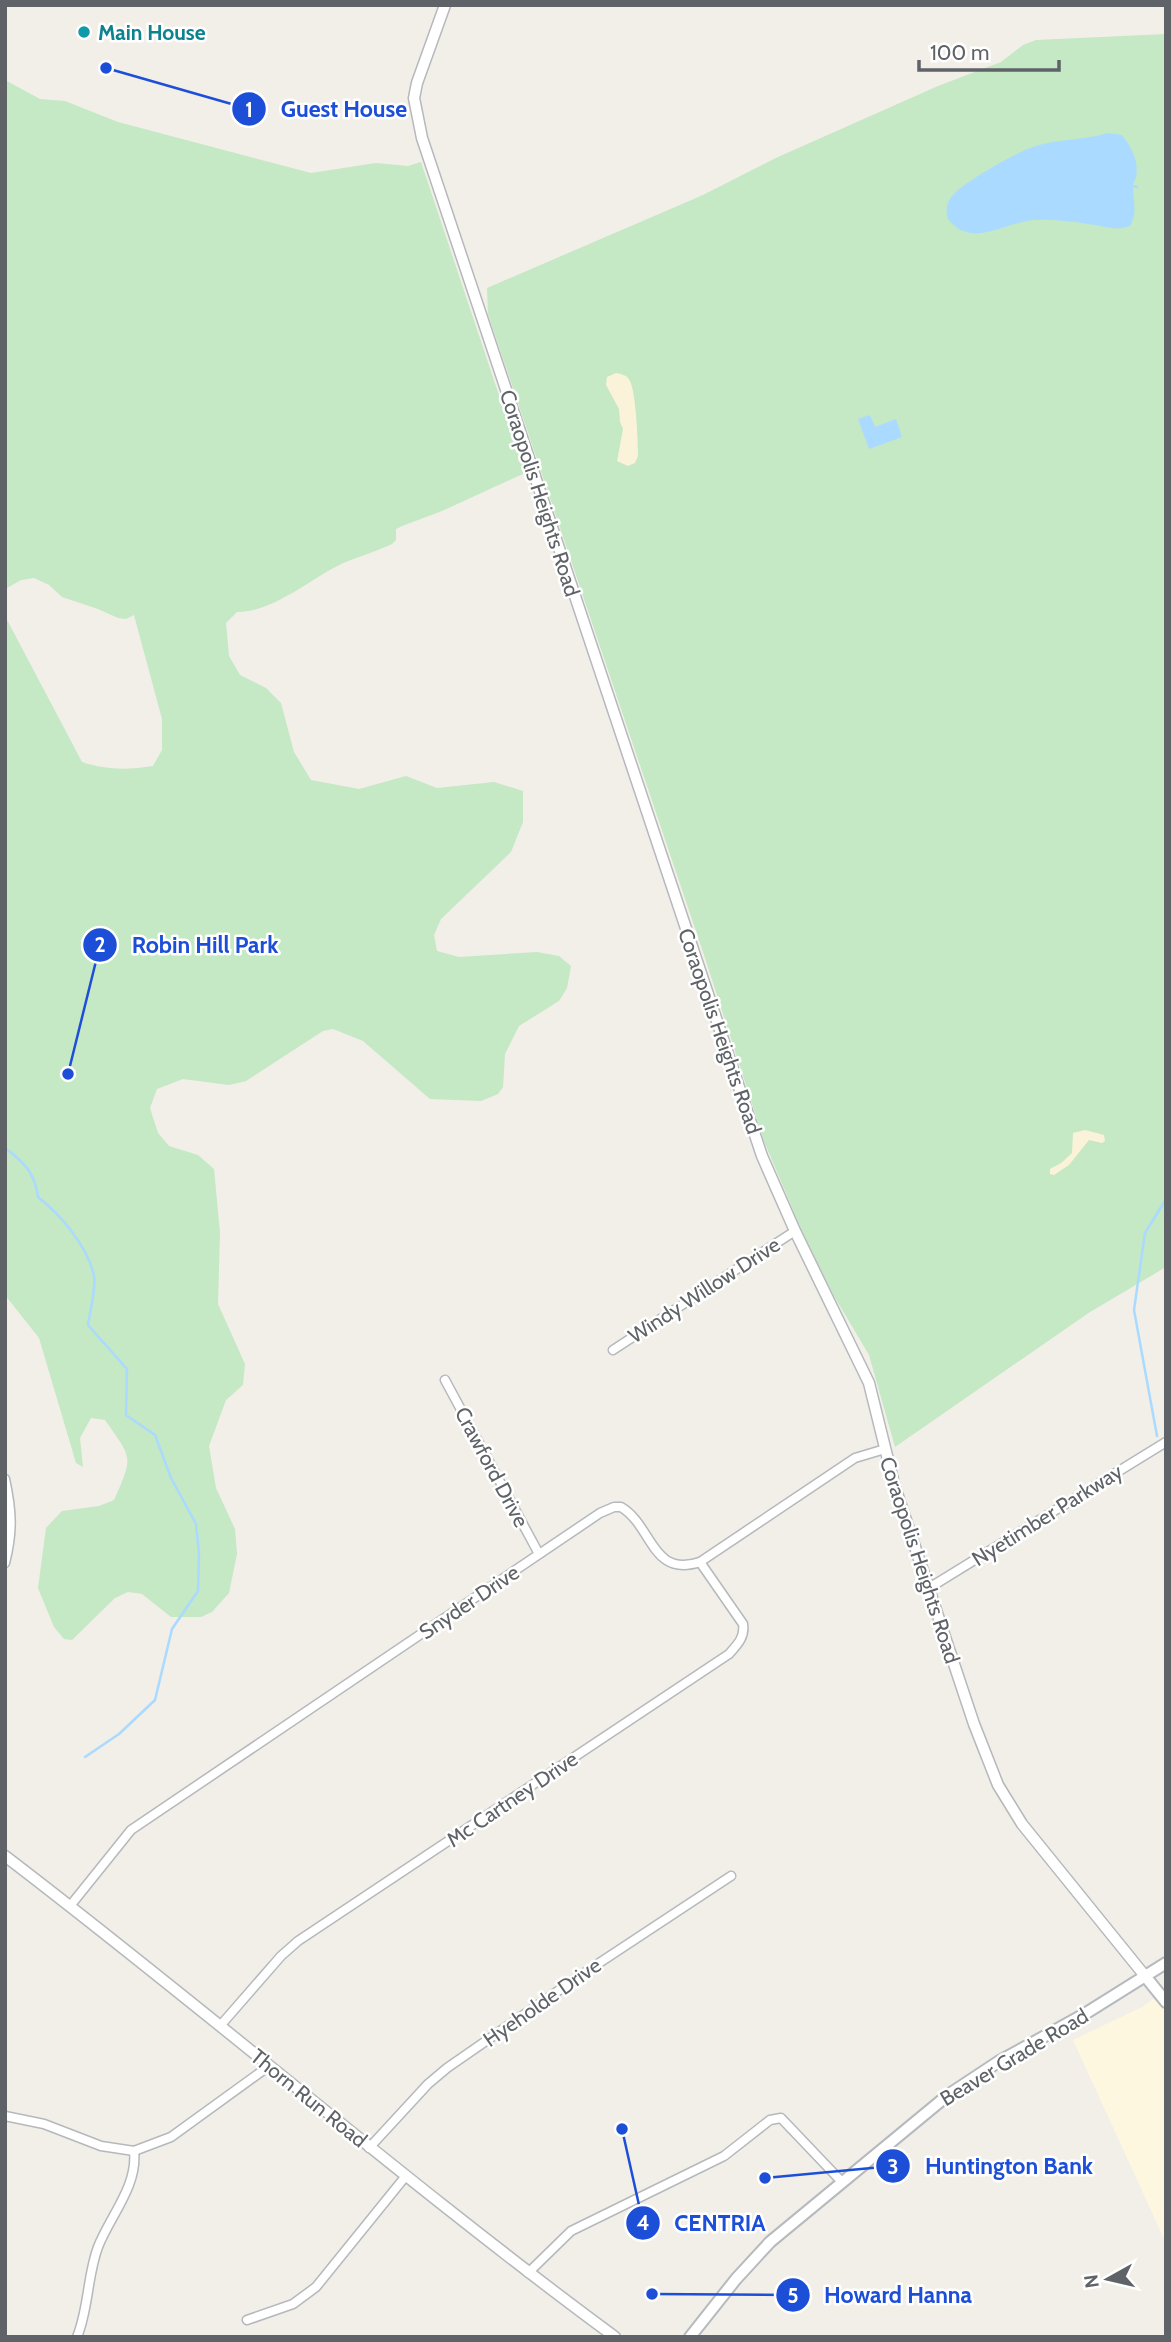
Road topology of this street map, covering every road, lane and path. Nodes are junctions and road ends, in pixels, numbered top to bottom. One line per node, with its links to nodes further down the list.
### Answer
1 (445, 5): 2 (street, Coraopolis Heights Road)
2 (795, 1231): 3 (street, Windy Willow Drive); 6 (street, Coraopolis Heights Road)
3 (613, 1350)
4 (445, 1380): 8 (street, Crawford Drive)
5 (1166, 1442): 11 (street, Nyetimber Parkway)
6 (884, 1449): 9 (street); 11 (street, Coraopolis Heights Road)
7 (5, 1479): 10 (street)
8 (539, 1555): 9 (street, Snyder Drive); 14 (street, Snyder Drive)
9 (699, 1562): 18 (street, Mc Cartney Drive)
10 (5, 1563)
11 (929, 1588): 16 (street, Coraopolis Heights Road)
12 (5, 1856): 14 (street, Thorn Run Road)
13 (731, 1876): 21 (street, Hyeholde Drive)
14 (70, 1906): 18 (street, Thorn Run Road)
15 (1166, 1963): 16 (main road, Beaver Grade Road)
16 (1145, 1976): 17 (main road, Coraopolis Heights Road); 24 (main road, Beaver Grade Road)
17 (1166, 2002)
18 (220, 2026): 19 (street, Thorn Run Road)
19 (269, 2066): 21 (street, Thorn Run Road); 22 (street)
20 (5, 2116): 22 (street)
21 (369, 2148): 23 (street, Thorn Run Road)
22 (134, 2151): 27 (street)
23 (405, 2177): 25 (street, Thorn Run Road); 26 (street)
24 (842, 2182): 25 (street); 29 (main road, Beaver Grade Road)
25 (528, 2273): 28 (street, Thorn Run Road)
26 (247, 2320)
27 (77, 2337)
28 (615, 2337)
29 (690, 2337)

